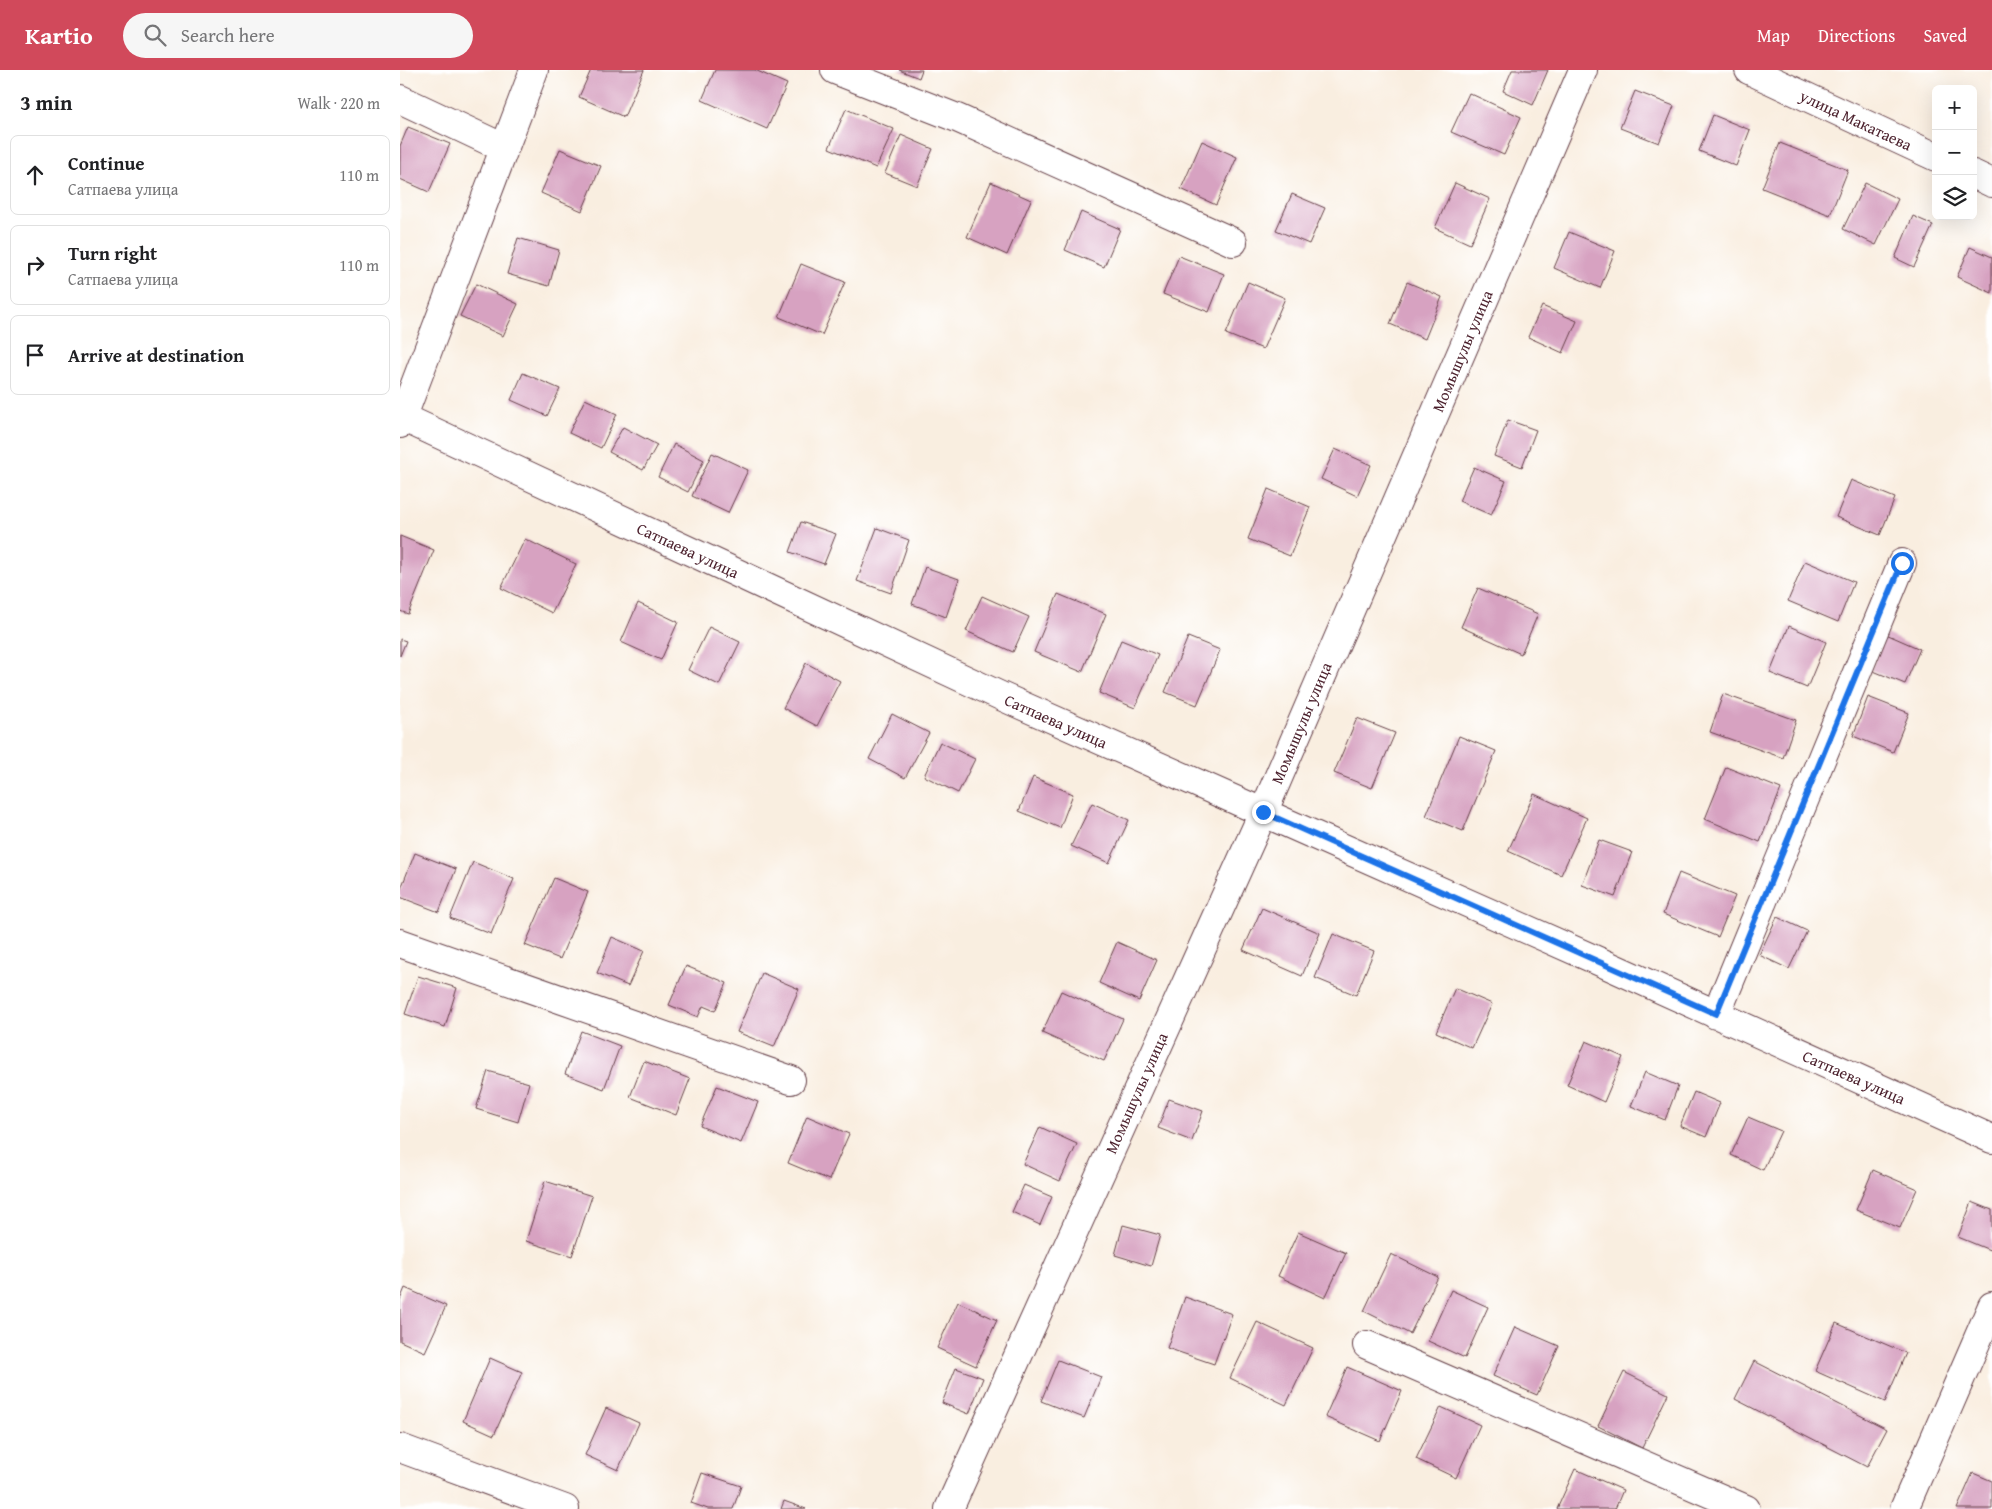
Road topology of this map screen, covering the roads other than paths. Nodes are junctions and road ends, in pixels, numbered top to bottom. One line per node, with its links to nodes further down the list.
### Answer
1 (534, 70): 6 (street)
2 (835, 70): 10 (street)
3 (1583, 70): 13 (street, Момышулы улица)
4 (1750, 70): 7 (street, улица Макатаева)
5 (400, 98): 6 (street)
6 (504, 148): 11 (street)
7 (1932, 155)
8 (1975, 175): 9 (street)
9 (1992, 183)
10 (1233, 242)
11 (401, 419): 13 (street, Сатпаева улица)
12 (1902, 563): 15 (street)
13 (1263, 812): 15 (street, Сатпаева улица); 22 (street, Момышулы улица)
14 (400, 943): 16 (street)
15 (1716, 1014): 17 (street, Сатпаева улица)
16 (791, 1080)
17 (1992, 1140)
18 (1992, 1306): 24 (street)
19 (1367, 1345): 23 (street)
20 (400, 1448): 21 (street)
21 (565, 1509)
22 (949, 1509)
23 (1746, 1509)
24 (1904, 1509)

